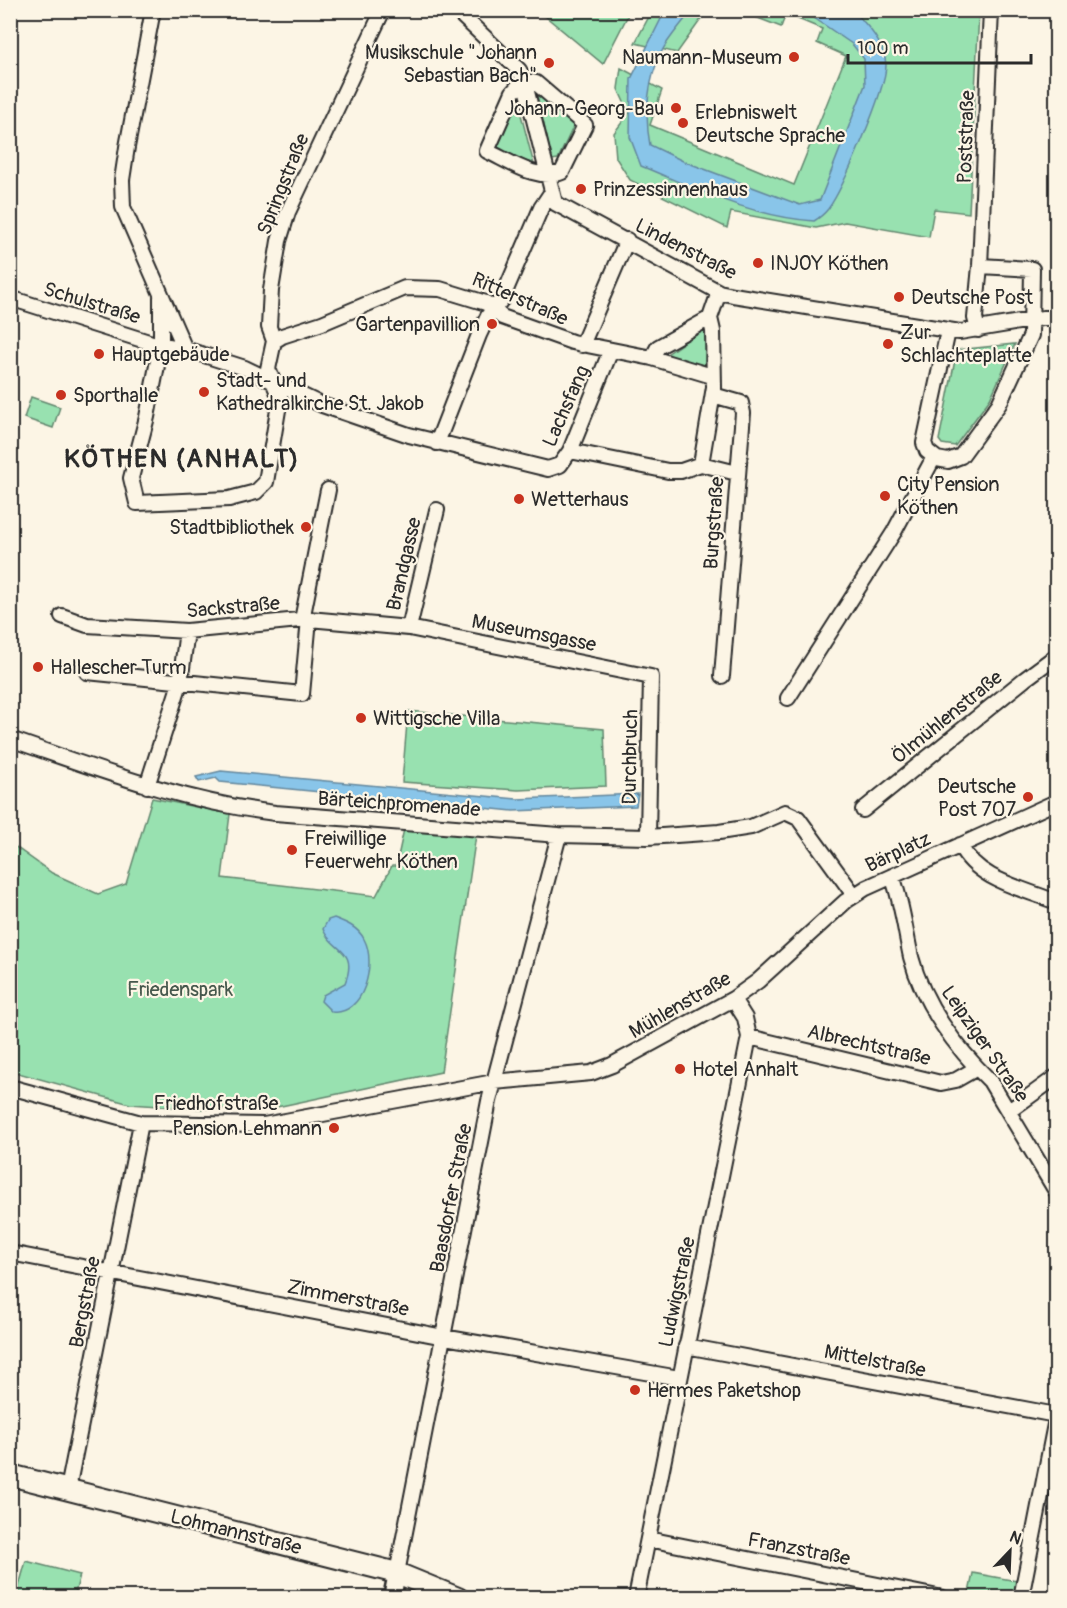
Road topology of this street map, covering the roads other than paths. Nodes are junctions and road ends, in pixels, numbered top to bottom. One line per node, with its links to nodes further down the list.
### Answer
1 (153, 10): 11 (street)
2 (383, 10): 19 (street, Springstraße)
3 (456, 10): 5 (street)
4 (991, 10): 9 (street, Poststraße)
5 (524, 80): 6 (street); 6 (street); 6 (street)
6 (547, 175): 7 (street)
7 (551, 193): 8 (street, Lindenstraße); 13 (street)
8 (627, 240): 10 (street, Lindenstraße); 21 (street)
9 (980, 266): 16 (street); 17 (street, Poststraße)
10 (719, 292): 14 (street); 18 (street, Lindenstraße)
11 (161, 297): 20 (street); 22 (street)
12 (10, 298): 20 (street, Schulstraße)
13 (494, 309): 19 (street, Ritterstraße); 21 (street, Ritterstraße); 28 (street)
14 (710, 318): 24 (street); 25 (street)
15 (1056, 318): 16 (street, Lindenstraße)
16 (1029, 320): 17 (street, Lindenstraße); 30 (street)
17 (978, 330): 18 (street, Lindenstraße)
18 (948, 331): 30 (street)
19 (274, 341): 26 (street, Springstraße)
20 (161, 345): 22 (street, Schulstraße); 26 (street, Springstraße)
21 (582, 345): 23 (street, Ritterstraße)
22 (186, 349): 26 (street, Schulstraße)
23 (611, 350): 24 (street, Ritterstraße); 29 (street, Lachsfang)
24 (652, 358): 25 (street, Ritterstraße)
25 (712, 376): 27 (street)
26 (274, 381): 28 (street, Schulstraße)
27 (713, 395): 31 (street); 33 (street, Burgstraße)
28 (437, 442): 32 (street, Schulstraße)
29 (570, 451): 31 (street); 32 (street, Lachsfang)
30 (934, 457): 45 (street)
31 (701, 464): 33 (street)
32 (548, 469)
33 (737, 473): 42 (street, Burgstraße)
34 (328, 490): 37 (street)
35 (437, 510): 38 (street, Brandgasse)
36 (62, 616): 39 (street, Sackstraße)
37 (306, 620): 38 (street, Sackstraße); 39 (street, Sackstraße); 44 (street)
38 (410, 628): 43 (street, Museumsgasse)
39 (187, 631): 44 (street)
40 (1056, 656): 49 (street, Ölmühlenstraße)
41 (87, 672): 44 (street)
42 (722, 676)
43 (651, 677): 51 (street, Durchbruch)
44 (180, 683): 47 (street)
45 (789, 698)
46 (10, 739): 47 (street, Bärteichpromenade)
47 (147, 786): 50 (street, Bärteichpromenade)
48 (1056, 802): 52 (street, Bärplatz)
49 (863, 810)
50 (559, 835): 51 (street, Bärteichpromenade); 60 (street, Baasdorfer Straße)
51 (648, 837): 54 (street, Bärteichpromenade)
52 (960, 845): 53 (street, Bärplatz); 55 (street)
53 (892, 876): 54 (street, Bärplatz); 58 (street, Leipziger Straße)
54 (854, 895): 56 (street, Mühlenstraße)
55 (1056, 902)
56 (733, 999): 57 (street); 60 (street, Mühlenstraße)
57 (749, 1037): 58 (street, Albrechtstraße); 68 (street, Ludwigstraße)
58 (976, 1068): 62 (street, Leipziger Straße)
59 (1056, 1077): 62 (street)
60 (494, 1082): 63 (street, Friedhofstraße); 67 (street, Baasdorfer Straße)
61 (10, 1087): 63 (street, Friedhofstraße)
62 (1009, 1111): 64 (street, Leipziger Straße)
63 (141, 1123): 66 (street, Bergstraße)
64 (1056, 1191)
65 (10, 1253): 66 (street, Zimmerstraße)
66 (111, 1273): 67 (street, Zimmerstraße); 72 (street, Bergstraße)
67 (444, 1337): 69 (street, Zimmerstraße); 74 (street, Baasdorfer Straße)
68 (686, 1346): 69 (street, Ludwigstraße); 70 (street, Mittelstraße)
69 (679, 1378): 73 (street, Ludwigstraße)
70 (1056, 1417): 79 (street)
71 (10, 1475): 72 (main road, Lohmannstraße)
72 (68, 1489): 74 (main road, Lohmannstraße)
73 (648, 1539): 77 (street, Ludwigstraße); 78 (street, Franzstraße)
74 (397, 1573): 75 (street); 76 (main road, Lohmannstraße)
75 (392, 1598)
76 (458, 1598)
77 (636, 1598)
78 (943, 1598)
79 (1021, 1598)

